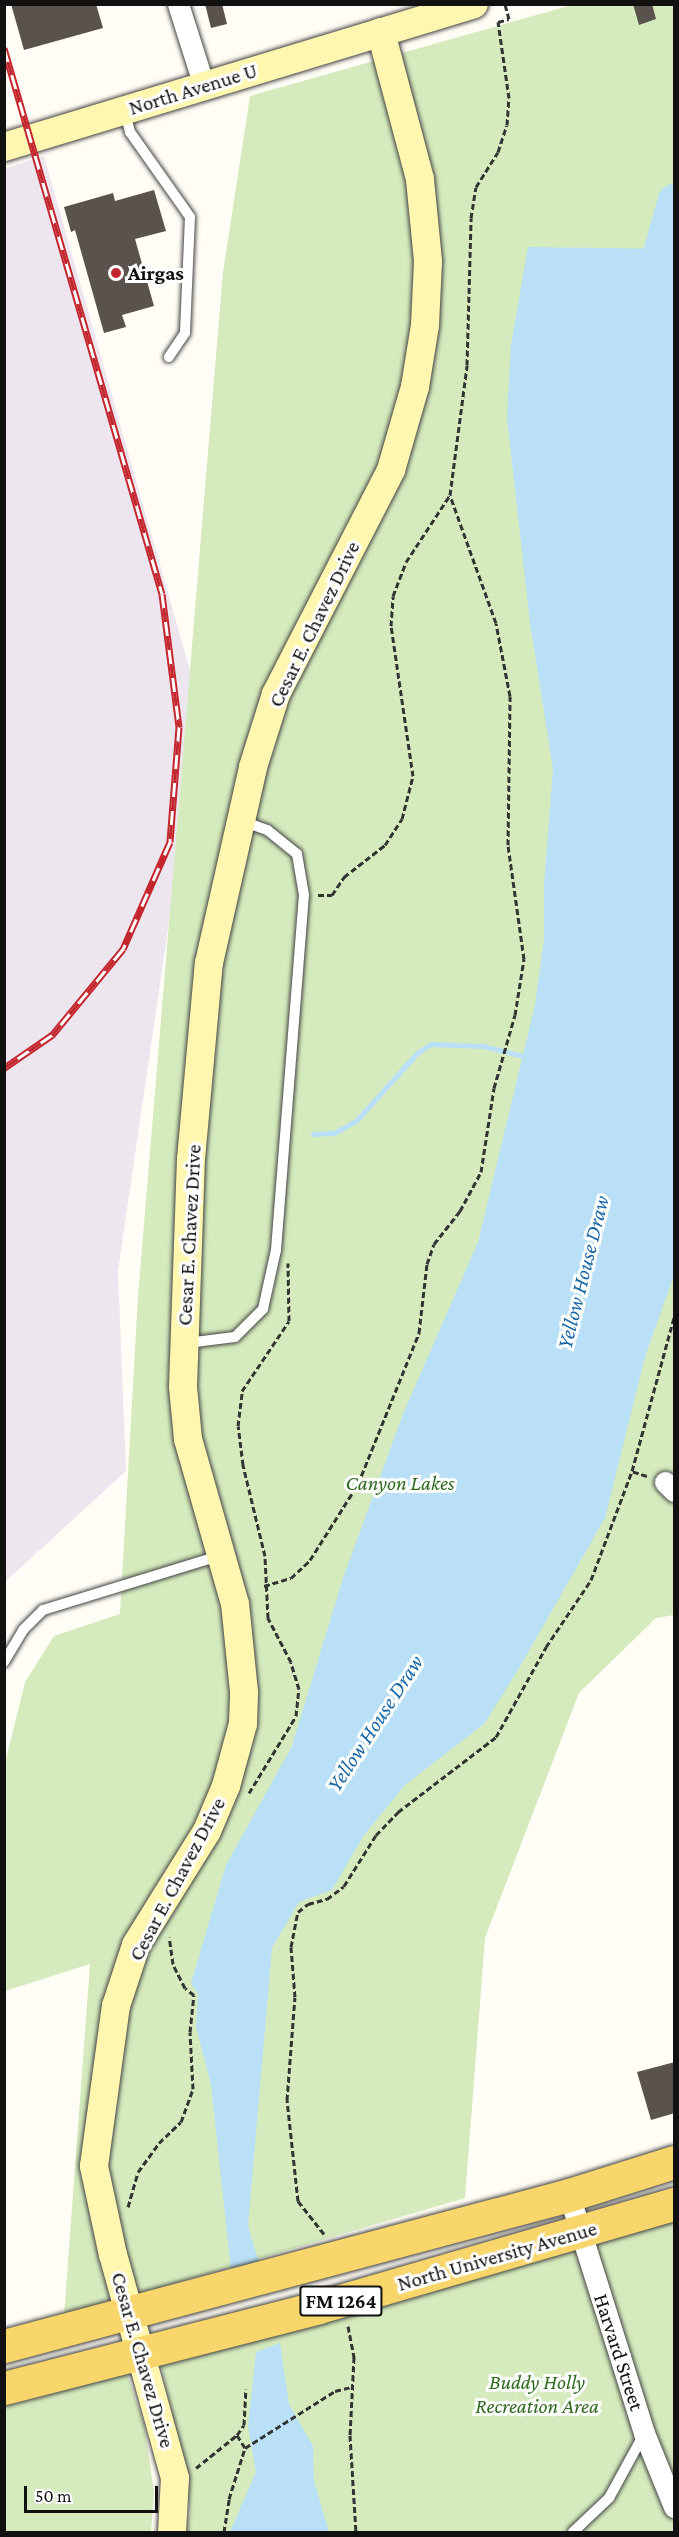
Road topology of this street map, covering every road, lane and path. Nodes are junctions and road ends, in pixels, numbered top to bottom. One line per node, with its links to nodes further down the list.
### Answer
1 (178, 4): 5 (street)
2 (474, 4): 4 (street)
3 (505, 4): 9 (path)
4 (381, 32): 5 (street, North Avenue U); 10 (street, Cesar E. Chavez Drive)
5 (204, 86): 6 (street, North Avenue U)
6 (125, 110): 7 (street, North Avenue U); 8 (lane)
7 (4, 147)
8 (169, 357)
9 (450, 495): 11 (path); 17 (path)
10 (239, 820): 11 (lane); 13 (street, Cesar E. Chavez Drive)
11 (304, 895): 13 (lane)
12 (675, 1317): 14 (path)
13 (183, 1344): 16 (street, Cesar E. Chavez Drive)
14 (632, 1471): 15 (path); 23 (path)
15 (670, 1486)
16 (220, 1556): 18 (lane); 24 (street, Cesar E. Chavez Drive)
17 (264, 1586)
18 (4, 1662)
19 (675, 2162): 20 (main road, North University Avenue / FM 1264)
20 (569, 2195): 22 (street, Harvard Street); 24 (main road, North University Avenue / FM 1264)
21 (675, 2204): 22 (main road, North University Avenue / FM 1264)
22 (581, 2232): 27 (main road, North University Avenue / FM 1264); 31 (street, Harvard Street)
23 (326, 2236)
24 (130, 2313): 26 (main road, North University Avenue / FM 1264); 27 (street, Cesar E. Chavez Drive)
25 (348, 2326): 28 (path)
26 (4, 2346)
27 (141, 2352): 29 (main road, North University Avenue / FM 1264); 34 (street, Cesar E. Chavez Drive)
28 (351, 2387): 33 (path); 38 (path)
29 (4, 2388)
30 (246, 2389): 32 (path)
31 (644, 2433): 35 (street, Harvard Street); 39 (lane)
32 (237, 2435): 33 (path); 34 (path)
33 (246, 2446): 37 (path)
34 (175, 2478): 36 (street, Cesar E. Chavez Drive)
35 (675, 2508)
36 (172, 2532)
37 (224, 2532)
38 (356, 2532)
39 (573, 2532)

